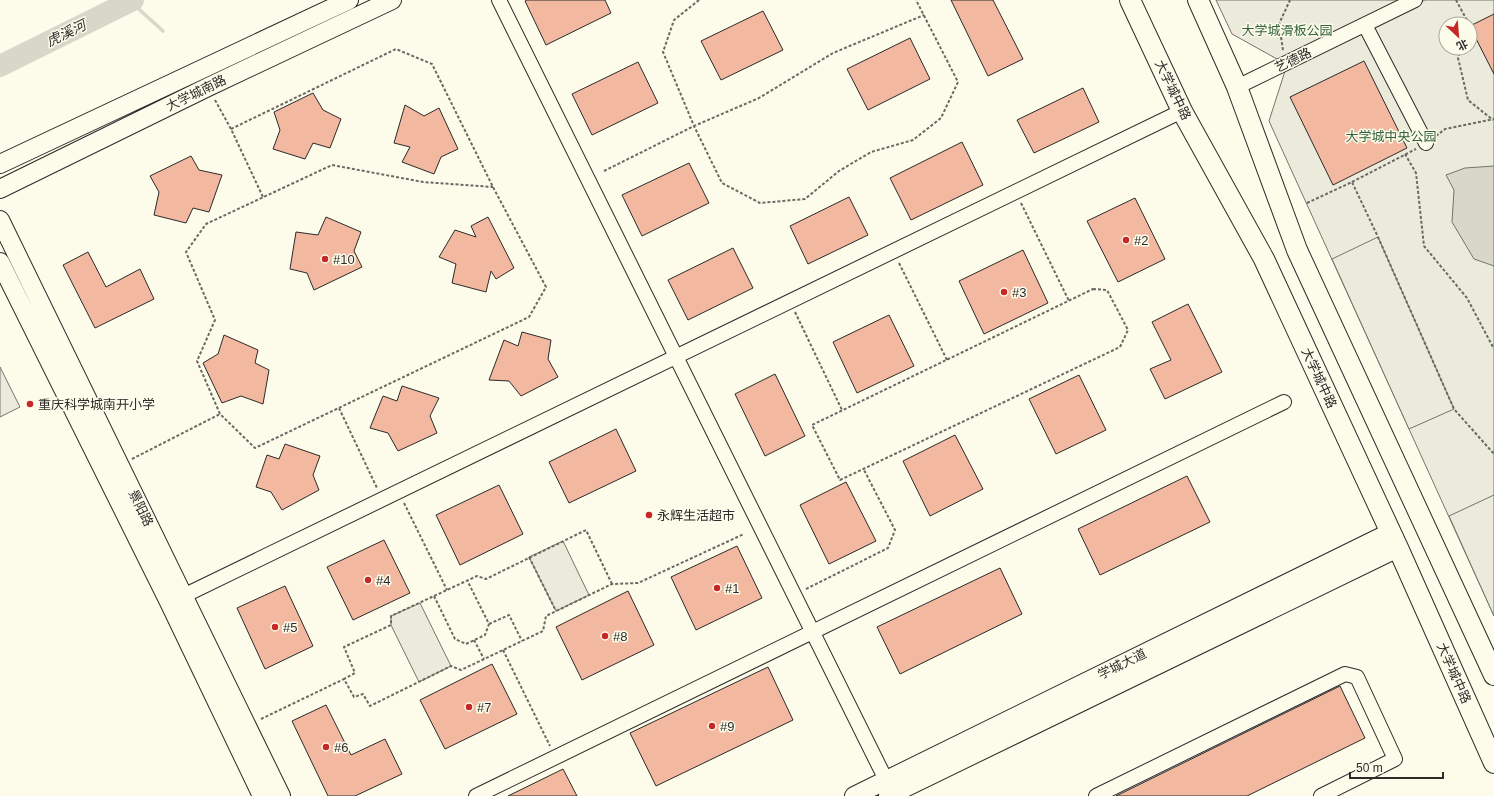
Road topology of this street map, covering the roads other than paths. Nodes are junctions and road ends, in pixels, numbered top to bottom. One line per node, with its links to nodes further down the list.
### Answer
1 (349, 0): 11 (main road, 大学城南路)
2 (392, 0): 12 (main road, 大学城南路)
3 (499, 0): 15 (street)
4 (1130, 0): 9 (highway, 大学城中路)
5 (1198, 0): 8 (highway)
6 (1415, 0): 8 (street, 艺德路)
7 (1367, 29): 10 (street)
8 (1236, 87): 20 (highway)
9 (1182, 111): 15 (street); 17 (highway, 大学城中路)
10 (1426, 143)
11 (0, 164)
12 (0, 188)
13 (0, 220): 18 (main road, 景阳路)
14 (0, 262): 18 (main road, 景阳路)
15 (676, 356): 18 (street); 19 (street)
16 (1284, 402): 19 (street)
17 (1394, 540): 21 (highway, 大学城中路); 22 (main road, 学城大道)
18 (176, 599): 23 (main road, 景阳路); 24 (main road, 景阳路)
19 (812, 631): 22 (street); 25 (street)
20 (1494, 674)
21 (1494, 764)
22 (889, 792): 26 (main road, 学城大道)
23 (262, 796)
24 (280, 796)
25 (476, 796)
26 (854, 796)
27 (1096, 796): 28 (street)
28 (1321, 796)

